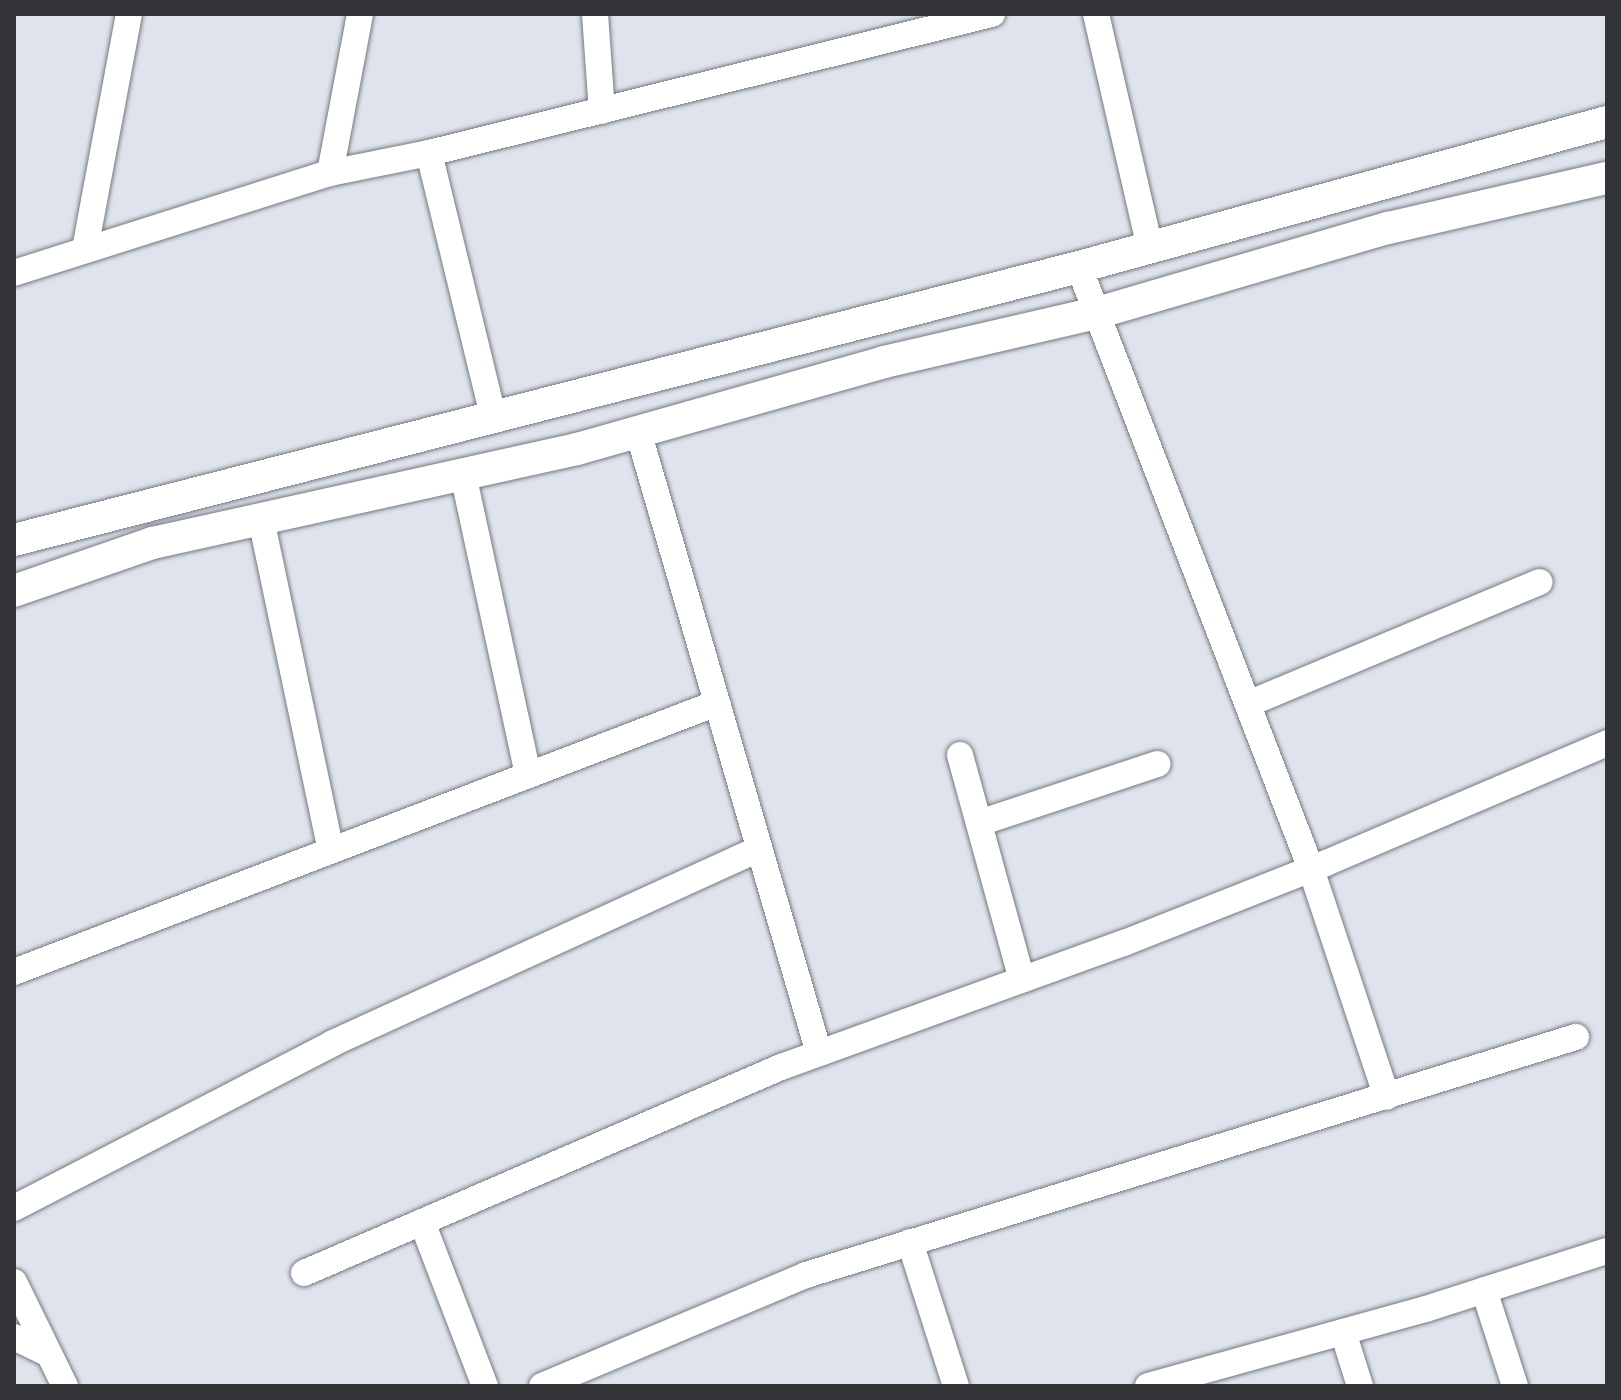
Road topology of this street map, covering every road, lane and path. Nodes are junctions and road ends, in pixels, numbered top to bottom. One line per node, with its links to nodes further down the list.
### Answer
1 (129, 14): 12 (street)
2 (360, 14): 9 (street)
3 (595, 14): 6 (street)
4 (992, 14): 6 (street)
5 (1096, 14): 11 (street)
6 (602, 111): 8 (street)
7 (1607, 122): 11 (street)
8 (429, 153): 9 (street); 16 (street)
9 (330, 173): 12 (street)
10 (1607, 178): 15 (street)
11 (1150, 248): 13 (street)
12 (85, 249): 14 (street)
13 (1079, 267): 15 (street); 16 (street)
14 (14, 273)
15 (1097, 313): 17 (street); 24 (street)
16 (494, 419): 20 (street)
17 (638, 431): 18 (street); 23 (street)
18 (463, 474): 19 (street); 28 (street)
19 (261, 519): 22 (street); 31 (street)
20 (14, 540)
21 (1539, 582): 24 (street)
22 (14, 591)
23 (717, 703): 28 (street); 30 (street)
24 (1248, 704): 32 (street)
25 (1607, 743): 32 (street)
26 (960, 755): 29 (street)
27 (1157, 764): 29 (street)
28 (528, 774): 31 (street)
29 (979, 823): 34 (street)
30 (759, 849): 36 (street); 38 (street)
31 (331, 850): 33 (street)
32 (1311, 869): 34 (street); 37 (street)
33 (14, 972)
34 (1022, 980): 36 (street)
35 (1576, 1037): 37 (street)
36 (819, 1053): 39 (street)
37 (1387, 1097): 40 (street)
38 (14, 1208)
39 (422, 1222): 42 (street); 49 (street)
40 (910, 1242): 50 (street); 51 (street)
41 (1607, 1251): 44 (street)
42 (304, 1273)
43 (14, 1282): 47 (street)
44 (1484, 1290): 45 (street); 54 (street)
45 (1343, 1332): 52 (street); 53 (street)
46 (14, 1337): 47 (street)
47 (49, 1354): 48 (street)
48 (65, 1386)
49 (485, 1386)
50 (542, 1386)
51 (956, 1386)
52 (1148, 1386)
53 (1360, 1386)
54 (1515, 1386)

